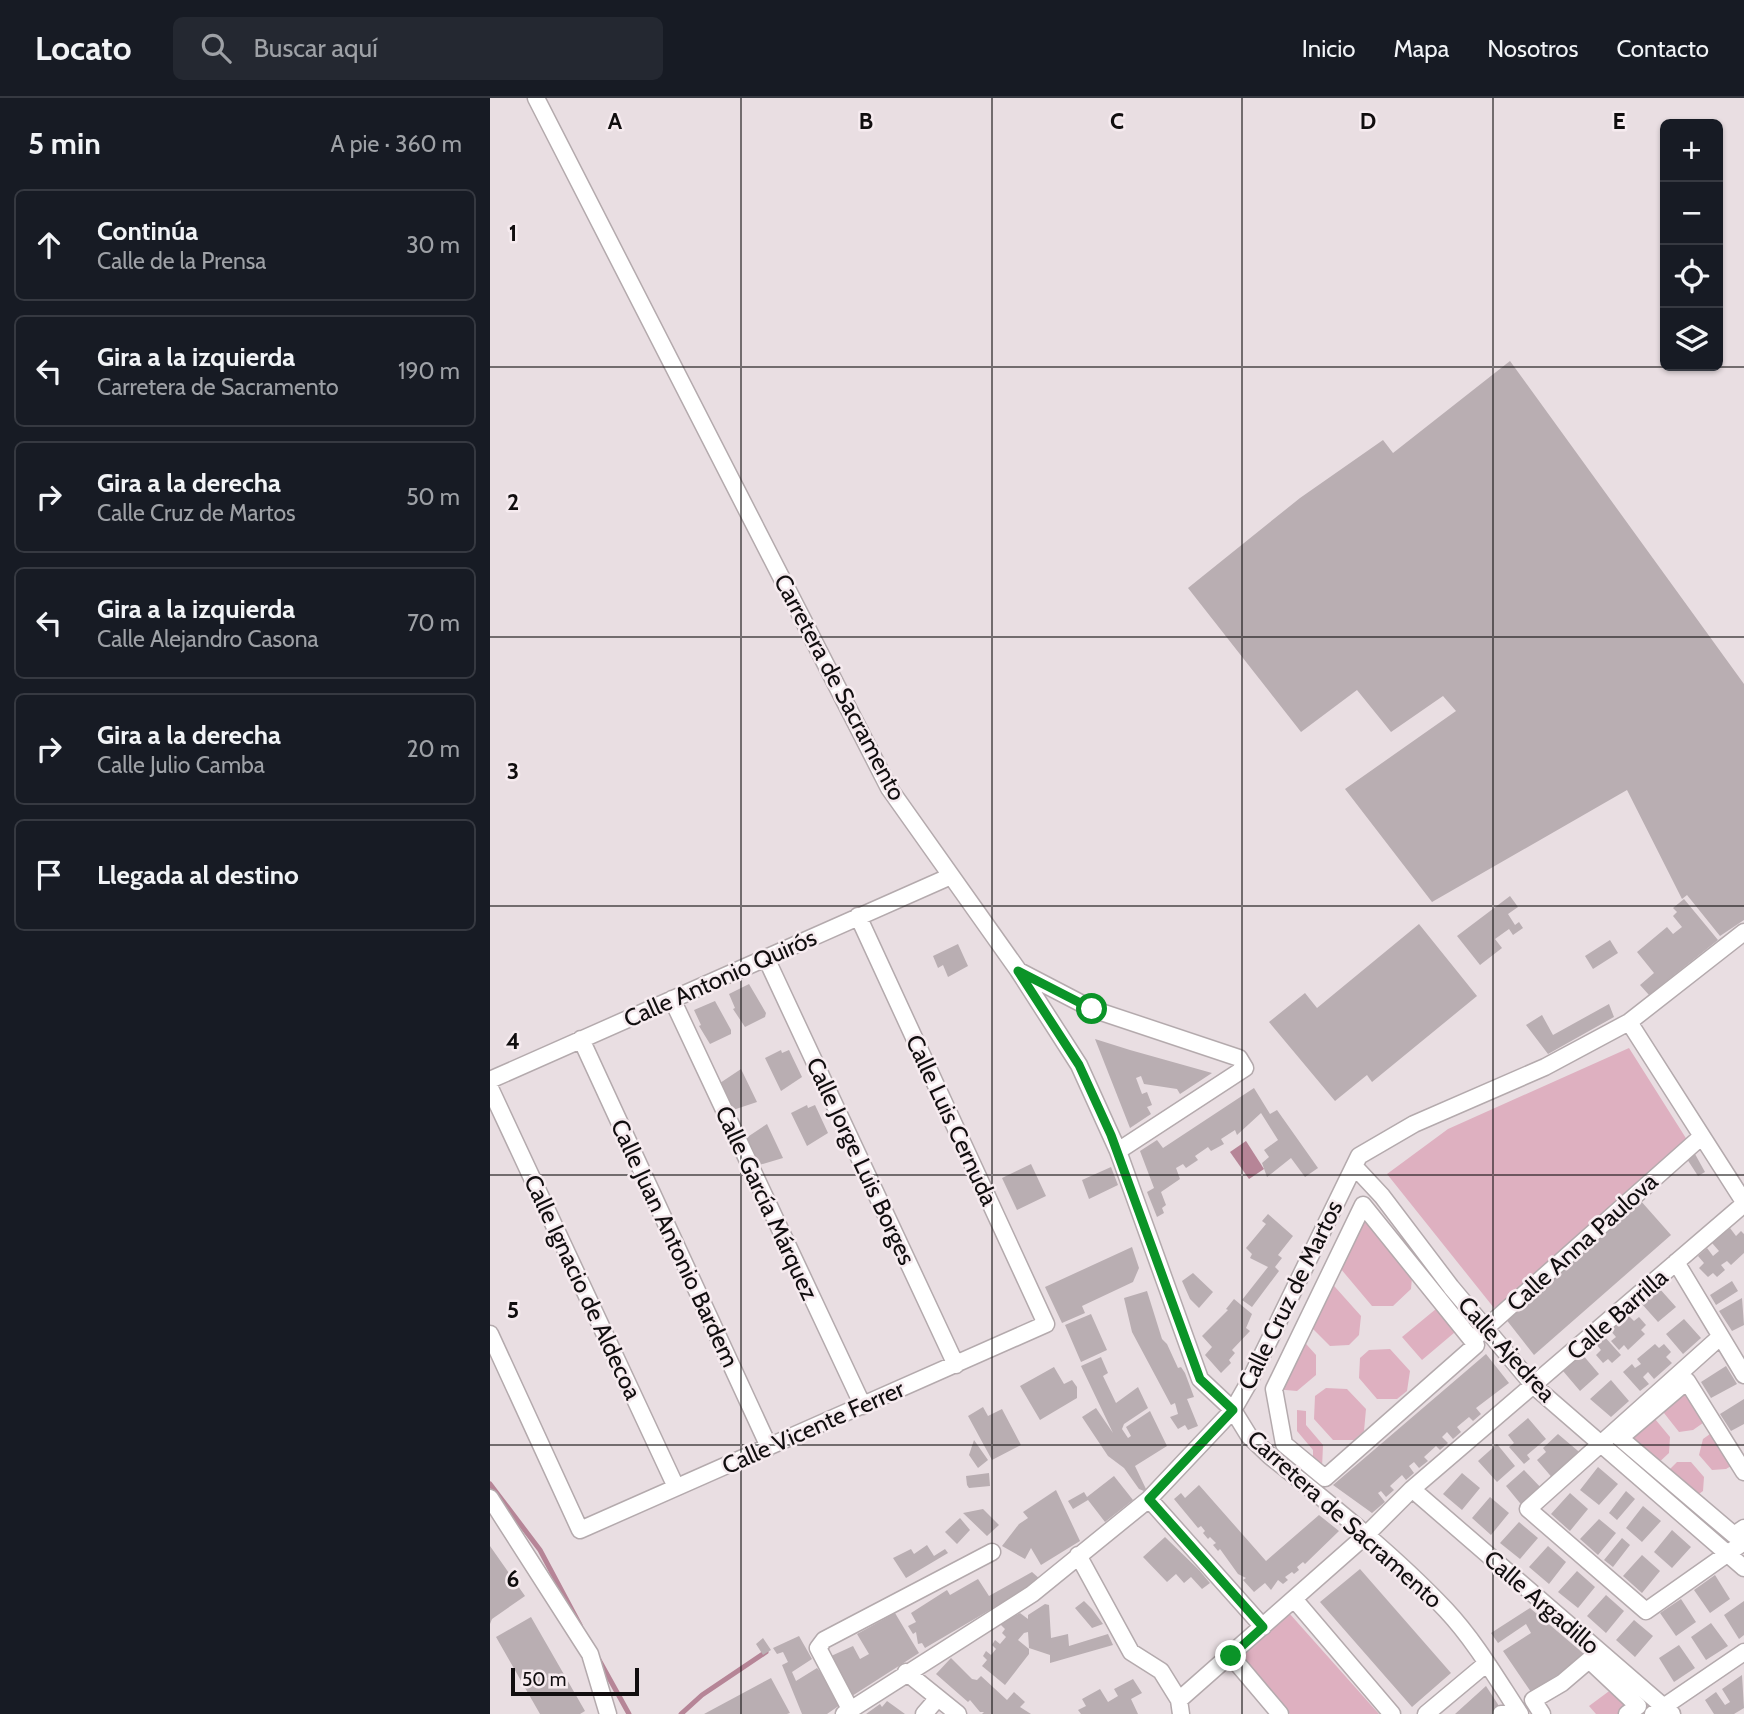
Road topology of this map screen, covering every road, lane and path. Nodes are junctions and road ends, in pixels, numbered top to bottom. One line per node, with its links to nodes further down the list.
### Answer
1 (536, 98): 2 (street, Carretera de Sacramento)
2 (951, 876): 3 (street, Calle Antonio Quirós); 6 (street, Carretera de Sacramento)
3 (858, 916): 5 (street, Calle Antonio Quirós); 17 (street, Calle Luis Cernuda)
4 (1744, 932): 8 (street, Calle Cruz de Martos)
5 (765, 958): 7 (street, Calle Antonio Quirós); 22 (street, Calle Jorge Luis Borges)
6 (1018, 971): 13 (street, Carretera de Sacramento); 13 (street)
7 (672, 999): 9 (street, Calle Antonio Quirós); 25 (street, Calle García Márquez)
8 (1629, 1022): 12 (street); 14 (street, Calle Cruz de Martos)
9 (581, 1039): 10 (street, Calle Antonio Quirós); 28 (street, Calle Juan Antonio Bardem)
10 (490, 1080)
11 (490, 1088): 31 (street, Calle Ignacio de Aldecoa)
12 (1701, 1136): 15 (street); 18 (street, Calle Anna Paulova)
13 (1118, 1151): 26 (street, Carretera de Sacramento)
14 (1354, 1166): 18 (street, Calle Ajedrea); 26 (street, Calle Cruz de Martos)
15 (1744, 1203): 16 (street, Calle Barrilla)
16 (1676, 1262): 20 (street); 24 (street, Calle Barrilla)
17 (1046, 1324): 22 (street, Calle Vicente Ferrer)
18 (1486, 1328): 21 (street, Calle Anna Paulova); 24 (street, Calle Ajedrea)
19 (490, 1334): 31 (street, Calle Vicente Ferrer)
20 (1720, 1337): 23 (street); 27 (street)
21 (1473, 1340): 30 (street, Calle Anna Paulova); 30 (street)
22 (956, 1365): 25 (street, Calle Vicente Ferrer)
23 (1744, 1375)
24 (1534, 1386): 27 (street, Calle Ajedrea); 33 (street, Calle Barrilla)
25 (863, 1406): 28 (street, Calle Vicente Ferrer)
26 (1233, 1410): 32 (street, Carretera de Sacramento); 35 (street, Calle Cruz de Martos)
27 (1599, 1443): 40 (street, Calle Ajedrea); 40 (street)
28 (769, 1447): 31 (street, Calle Vicente Ferrer)
29 (1744, 1472): 36 (street)
30 (1321, 1475): 32 (street, Calle Anna Paulova)
31 (676, 1487)
32 (1307, 1488): 37 (street, Carretera de Sacramento)
33 (1412, 1489): 37 (street, Calle Barrilla); 52 (street, Calle Argadillo)
34 (490, 1498): 53 (street)
35 (1149, 1499): 41 (street, Calle Cruz de Martos); 44 (street)
36 (1744, 1528)
37 (1366, 1536): 43 (street, Calle Barrilla); 47 (street, Carretera de Sacramento)
38 (1744, 1542): 40 (street)
39 (992, 1552): 51 (street)
40 (1727, 1553): 42 (street, Calle Ajedrea)
41 (1079, 1555): 48 (street, Calle Cruz de Martos); 50 (street)
42 (1744, 1568)
43 (1294, 1599): 44 (street, Calle Barrilla); 57 (street)
44 (1263, 1627): 46 (street, Calle Barrilla)
45 (1744, 1652): 52 (street)
46 (1231, 1656): 50 (street, Calle Barrilla); 56 (street)
47 (1487, 1663): 58 (street); 59 (street, Carretera de Sacramento)
48 (906, 1672): 49 (street); 51 (street, Calle Cruz de Martos)
49 (937, 1699): 54 (street); 55 (street)
50 (1180, 1707)
51 (847, 1712)
52 (1663, 1712)
53 (608, 1714)
54 (924, 1714)
55 (958, 1714)
56 (1280, 1714)
57 (1392, 1714)
58 (1426, 1714)
59 (1520, 1714)
60 (1542, 1714): 61 (street)
61 (1627, 1714)

